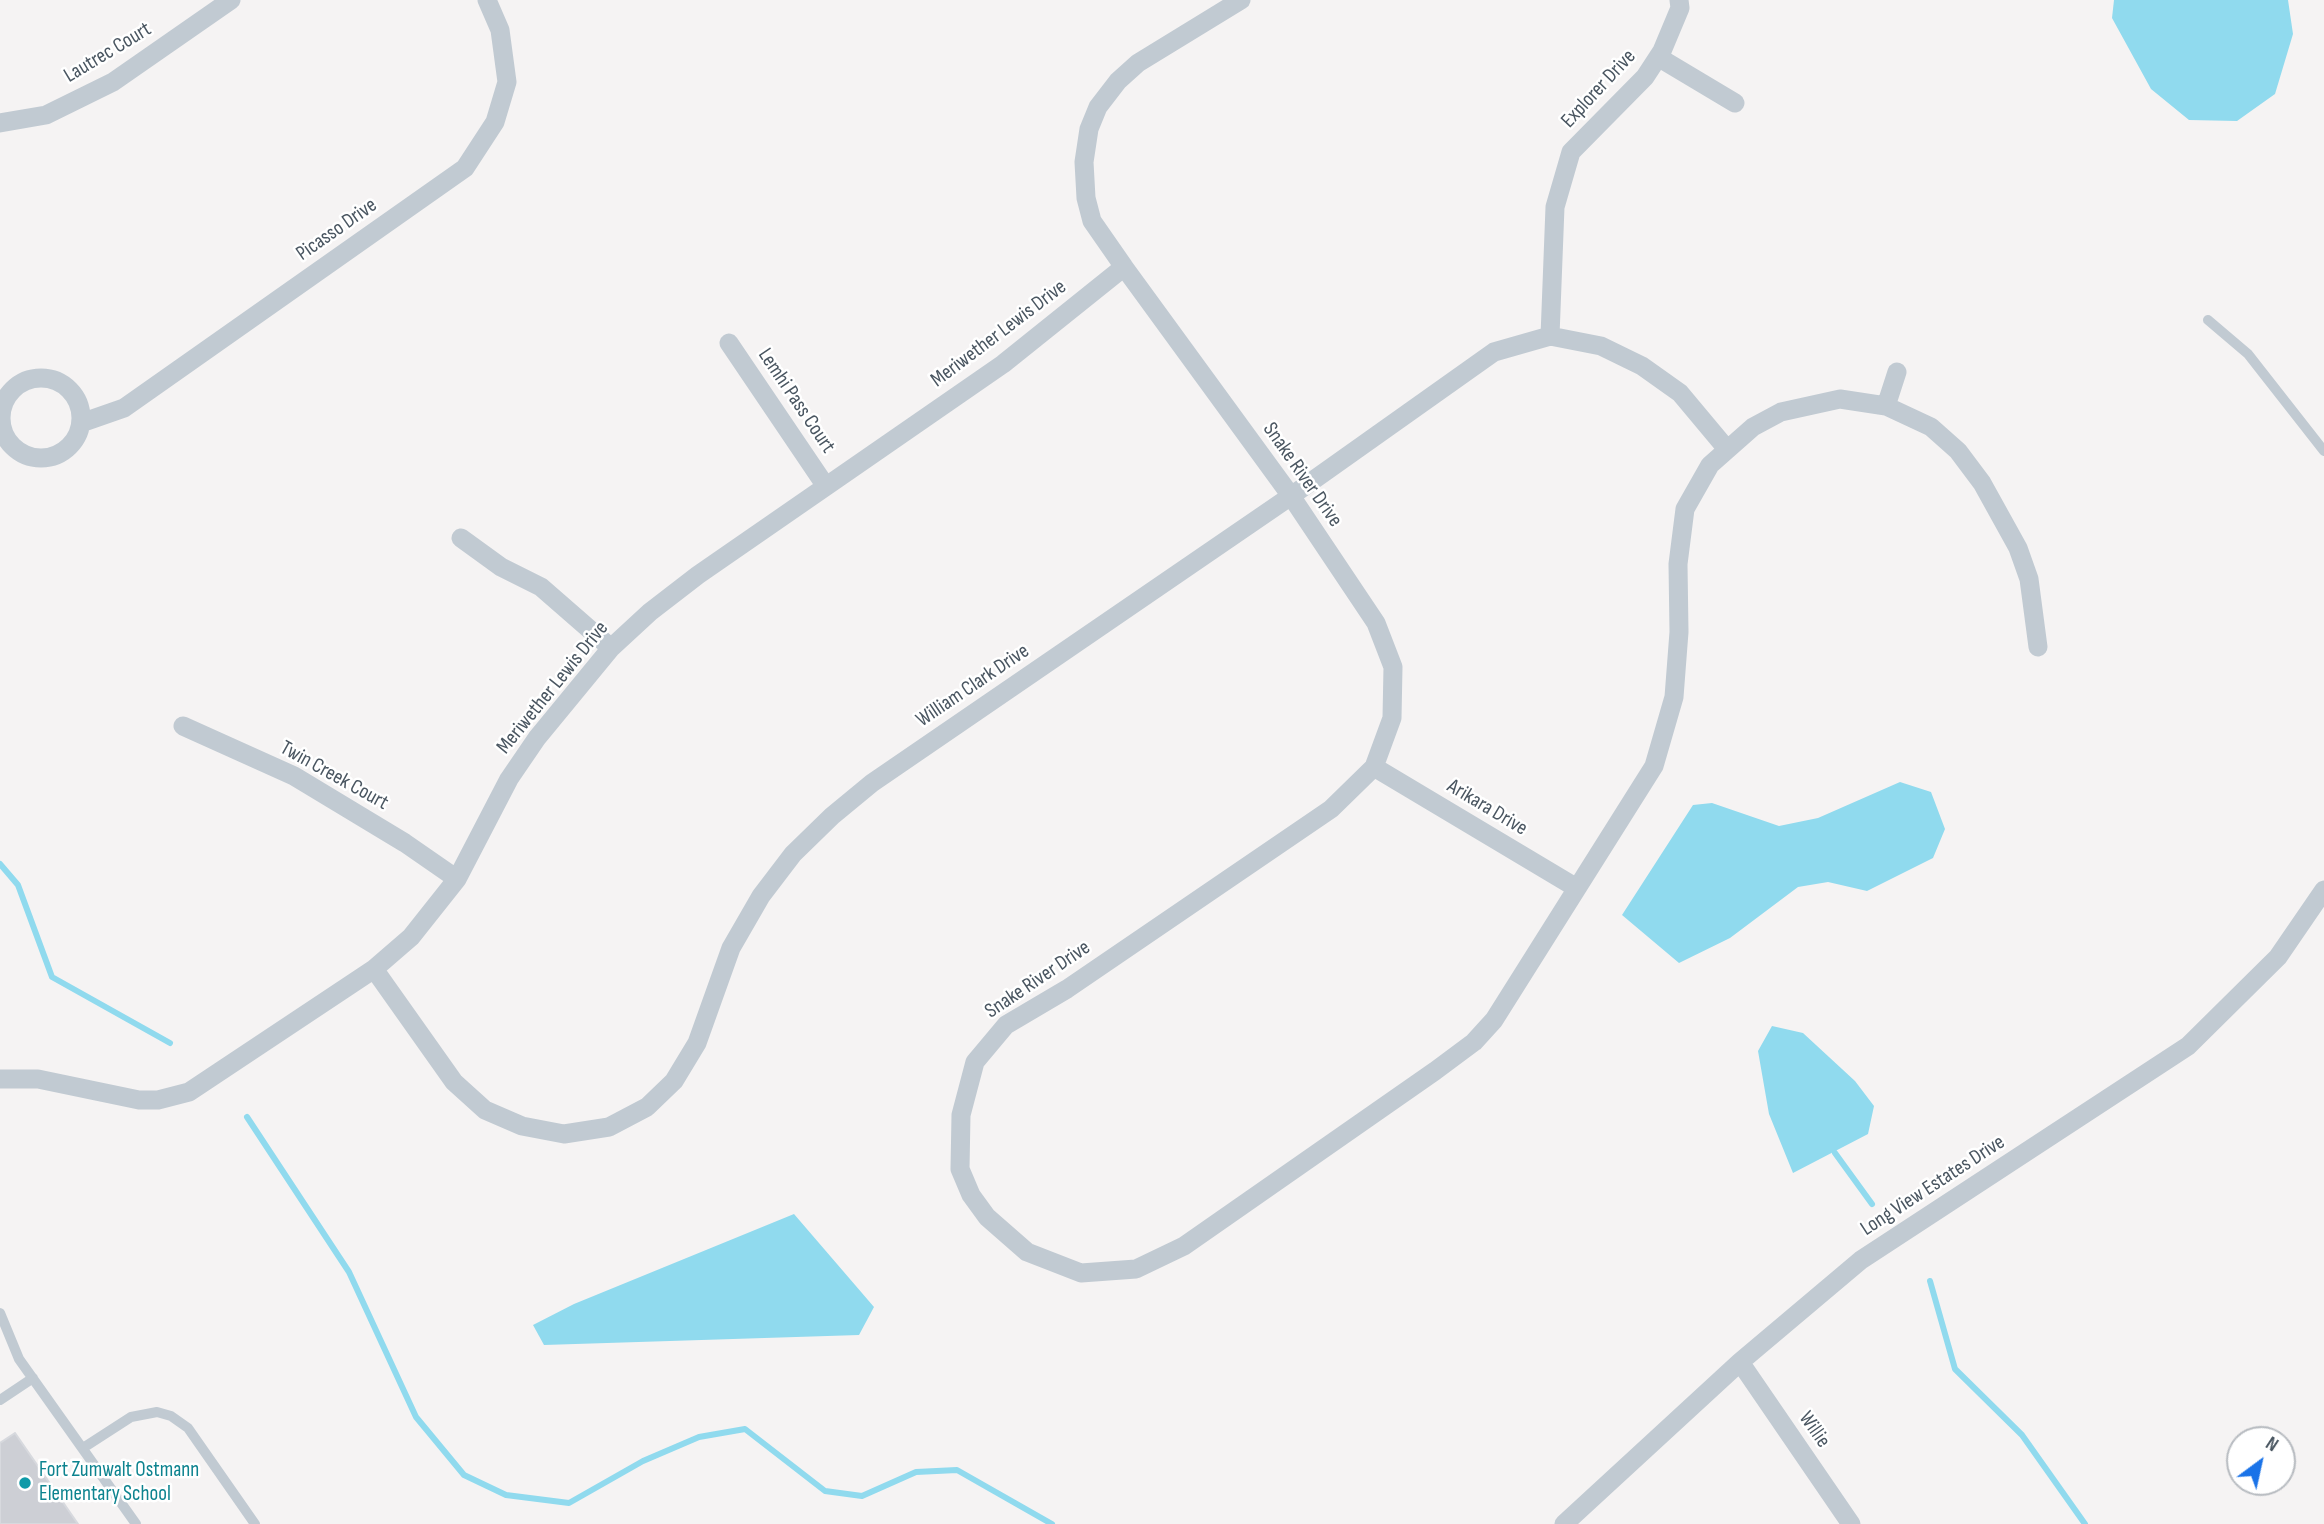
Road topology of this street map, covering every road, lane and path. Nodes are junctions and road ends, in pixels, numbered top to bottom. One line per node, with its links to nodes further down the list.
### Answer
1 (231, 0): 7 (street, Lautrec Court)
2 (486, 0): 14 (street, Picasso Drive)
3 (1241, 0): 8 (street, Snake River Drive)
4 (1679, 0): 5 (street, Explorer Drive)
5 (1658, 57): 6 (street); 10 (street, Explorer Drive)
6 (1735, 103)
7 (0, 124)
8 (1124, 267): 17 (street, Meriwether Lewis Drive); 18 (street, Snake River Drive)
9 (2208, 320): 16 (lane)
10 (1550, 336): 15 (street, William Clark Drive); 18 (street, William Clark Drive)
11 (729, 343): 17 (street, Lemhi Pass Court)
12 (1896, 372): 13 (street)
13 (1886, 406): 15 (street, Snake River Drive); 20 (street, Snake River Drive)
14 (81, 423): 14 (street)
15 (1726, 448): 25 (street, Snake River Drive)
16 (2324, 451)
17 (825, 485): 21 (street, Meriwether Lewis Drive)
18 (1291, 496): 23 (street, Snake River Drive); 27 (street, William Clark Drive)
19 (461, 538): 21 (street)
20 (2038, 647)
21 (611, 648): 24 (street, Meriwether Lewis Drive)
22 (183, 726): 24 (street, Twin Creek Court)
23 (1374, 767): 25 (street, Arikara Drive); 25 (street, Snake River Drive)
24 (457, 879): 27 (street, Meriwether Lewis Drive)
25 (1575, 887)
26 (2324, 890): 30 (street, Long View Estates Drive)
27 (374, 969): 28 (street, Meriwether Lewis Drive)
28 (0, 1079)
29 (0, 1313): 31 (lane)
30 (1740, 1362): 36 (street, Long View Estates Drive); 37 (street, Willie)
31 (33, 1378): 32 (lane); 33 (lane)
32 (0, 1400)
33 (83, 1448): 34 (lane); 35 (lane)
34 (136, 1524)
35 (255, 1524)
36 (1564, 1524)
37 (1851, 1524)

